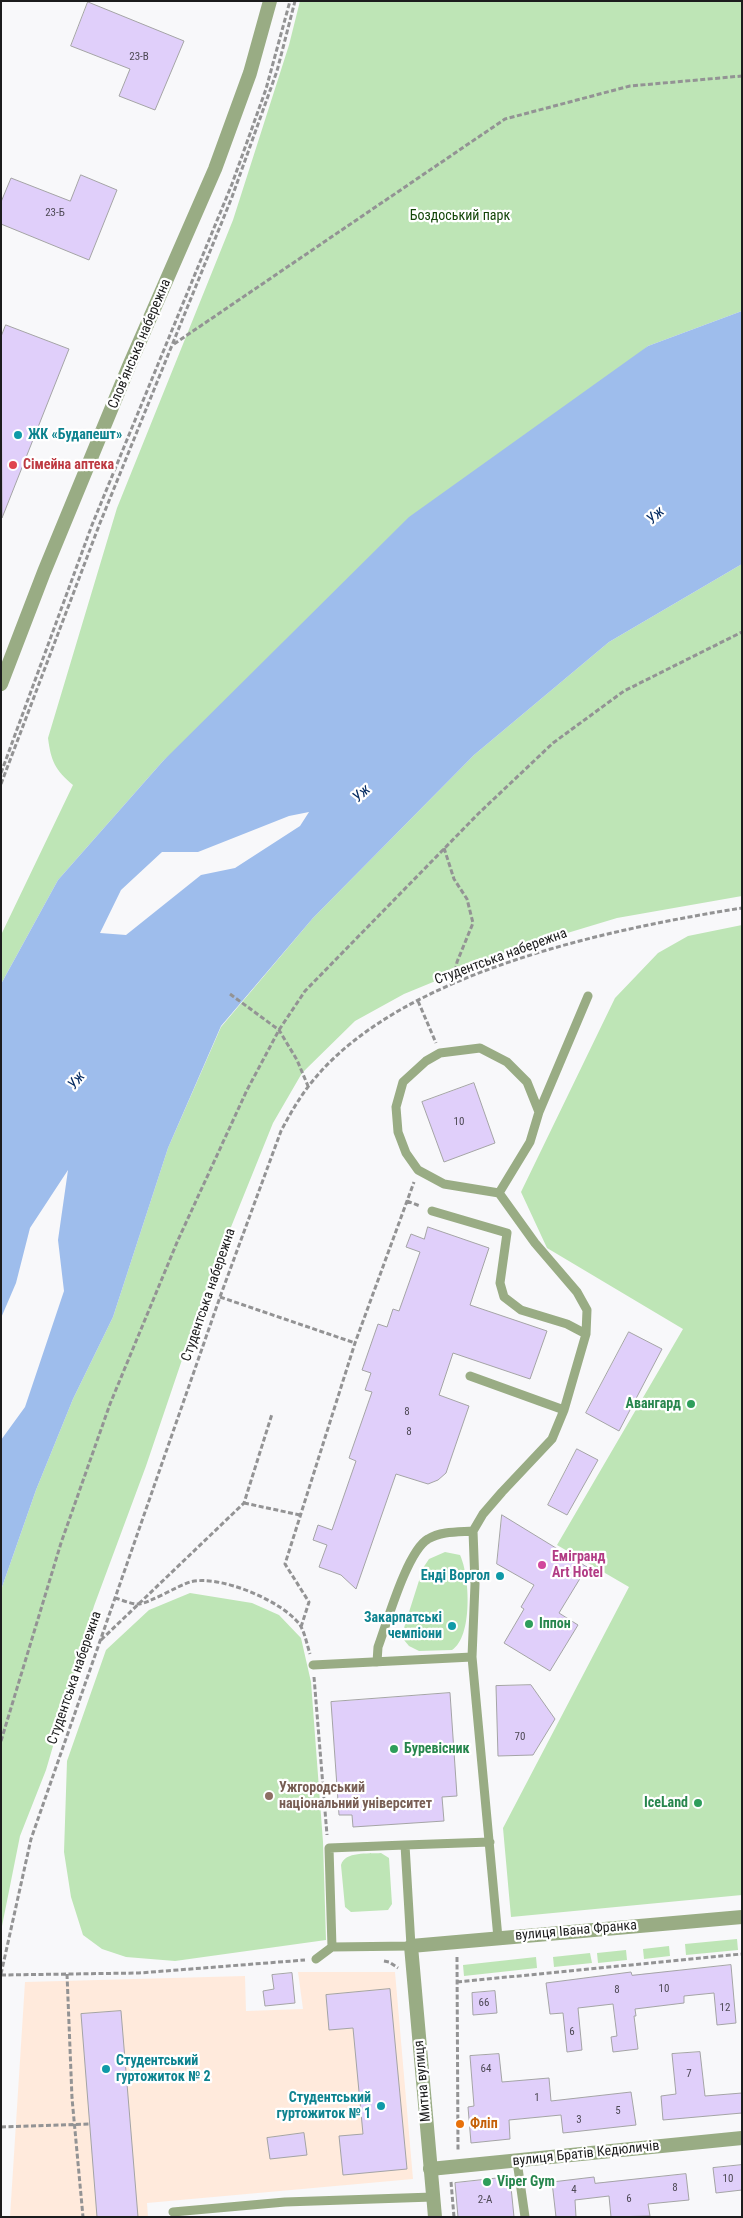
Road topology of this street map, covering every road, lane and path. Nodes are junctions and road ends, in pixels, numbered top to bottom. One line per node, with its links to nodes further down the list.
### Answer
1 (270, 1): 7 (street, Словʼянська набережна)
2 (290, 1): 8 (path)
3 (295, 1): 5 (path)
4 (742, 76): 5 (path)
5 (173, 344): 9 (path)
6 (742, 632): 10 (path)
7 (1, 684)
8 (1, 773)
9 (1, 784)
10 (444, 848): 12 (path); 16 (path)
11 (742, 908): 12 (path, Студентська набережна)
12 (453, 984): 15 (path, Студентська набережна)
13 (230, 994): 16 (path)
14 (588, 996): 19 (lane)
15 (418, 1001): 17 (path); 18 (path, Студентська набережна)
16 (279, 1030): 18 (path); 39 (path)
17 (440, 1052): 19 (lane); 21 (lane)
18 (309, 1087): 23 (path, Студентська набережна)
19 (539, 1112): 21 (lane)
20 (415, 1178): 25 (path)
21 (499, 1193): 24 (lane)
22 (432, 1211): 24 (lane)
23 (220, 1297): 25 (path); 32 (path, Студентська набережна)
24 (586, 1334): 27 (lane)
25 (355, 1343): 30 (path)
26 (470, 1376): 27 (lane)
27 (564, 1410): 31 (lane)
28 (272, 1414): 29 (path)
29 (244, 1503): 30 (path); 33 (path)
30 (300, 1515): 34 (path)
31 (473, 1531): 36 (lane); 37 (lane)
32 (115, 1598): 33 (path); 35 (path, Студентська набережна)
33 (138, 1604): 34 (path); 35 (path)
34 (301, 1627): 38 (path)
35 (100, 1640): 51 (path, Студентська набережна)
36 (472, 1657): 37 (lane); 40 (lane)
37 (377, 1662): 38 (lane)
38 (313, 1665): 42 (path)
39 (1, 1741)
40 (490, 1842): 41 (lane); 44 (lane)
41 (405, 1845): 42 (lane); 46 (lane)
42 (328, 1848): 47 (lane)
43 (742, 1917): 44 (street, вулиця Івана Франка)
44 (498, 1938): 45 (street, вулиця Івана Франка)
45 (457, 1941): 46 (street, вулиця Івана Франка); 54 (path)
46 (411, 1946): 47 (lane); 61 (street, Митна вулиця)
47 (332, 1947): 49 (lane)
48 (742, 1954): 54 (path)
49 (316, 1959): 52 (path)
50 (380, 1961): 53 (path)
51 (1, 1974): 52 (path)
52 (67, 1974): 56 (path)
53 (403, 1974)
54 (457, 1982): 60 (path)
55 (90, 2124): 56 (path)
56 (75, 2125): 57 (path); 64 (path)
57 (1, 2127)
58 (742, 2138): 59 (street, вулиця Братів Кедюличів)
59 (517, 2160): 60 (street, вулиця Братів Кедюличів); 67 (lane)
60 (458, 2166): 61 (street, вулиця Братів Кедюличів); 66 (path)
61 (430, 2169): 62 (street, Митна вулиця)
62 (433, 2197): 63 (lane); 65 (street, Митна вулиця)
63 (173, 2212)
64 (83, 2217)
65 (435, 2217)
66 (454, 2217)
67 (525, 2217)

